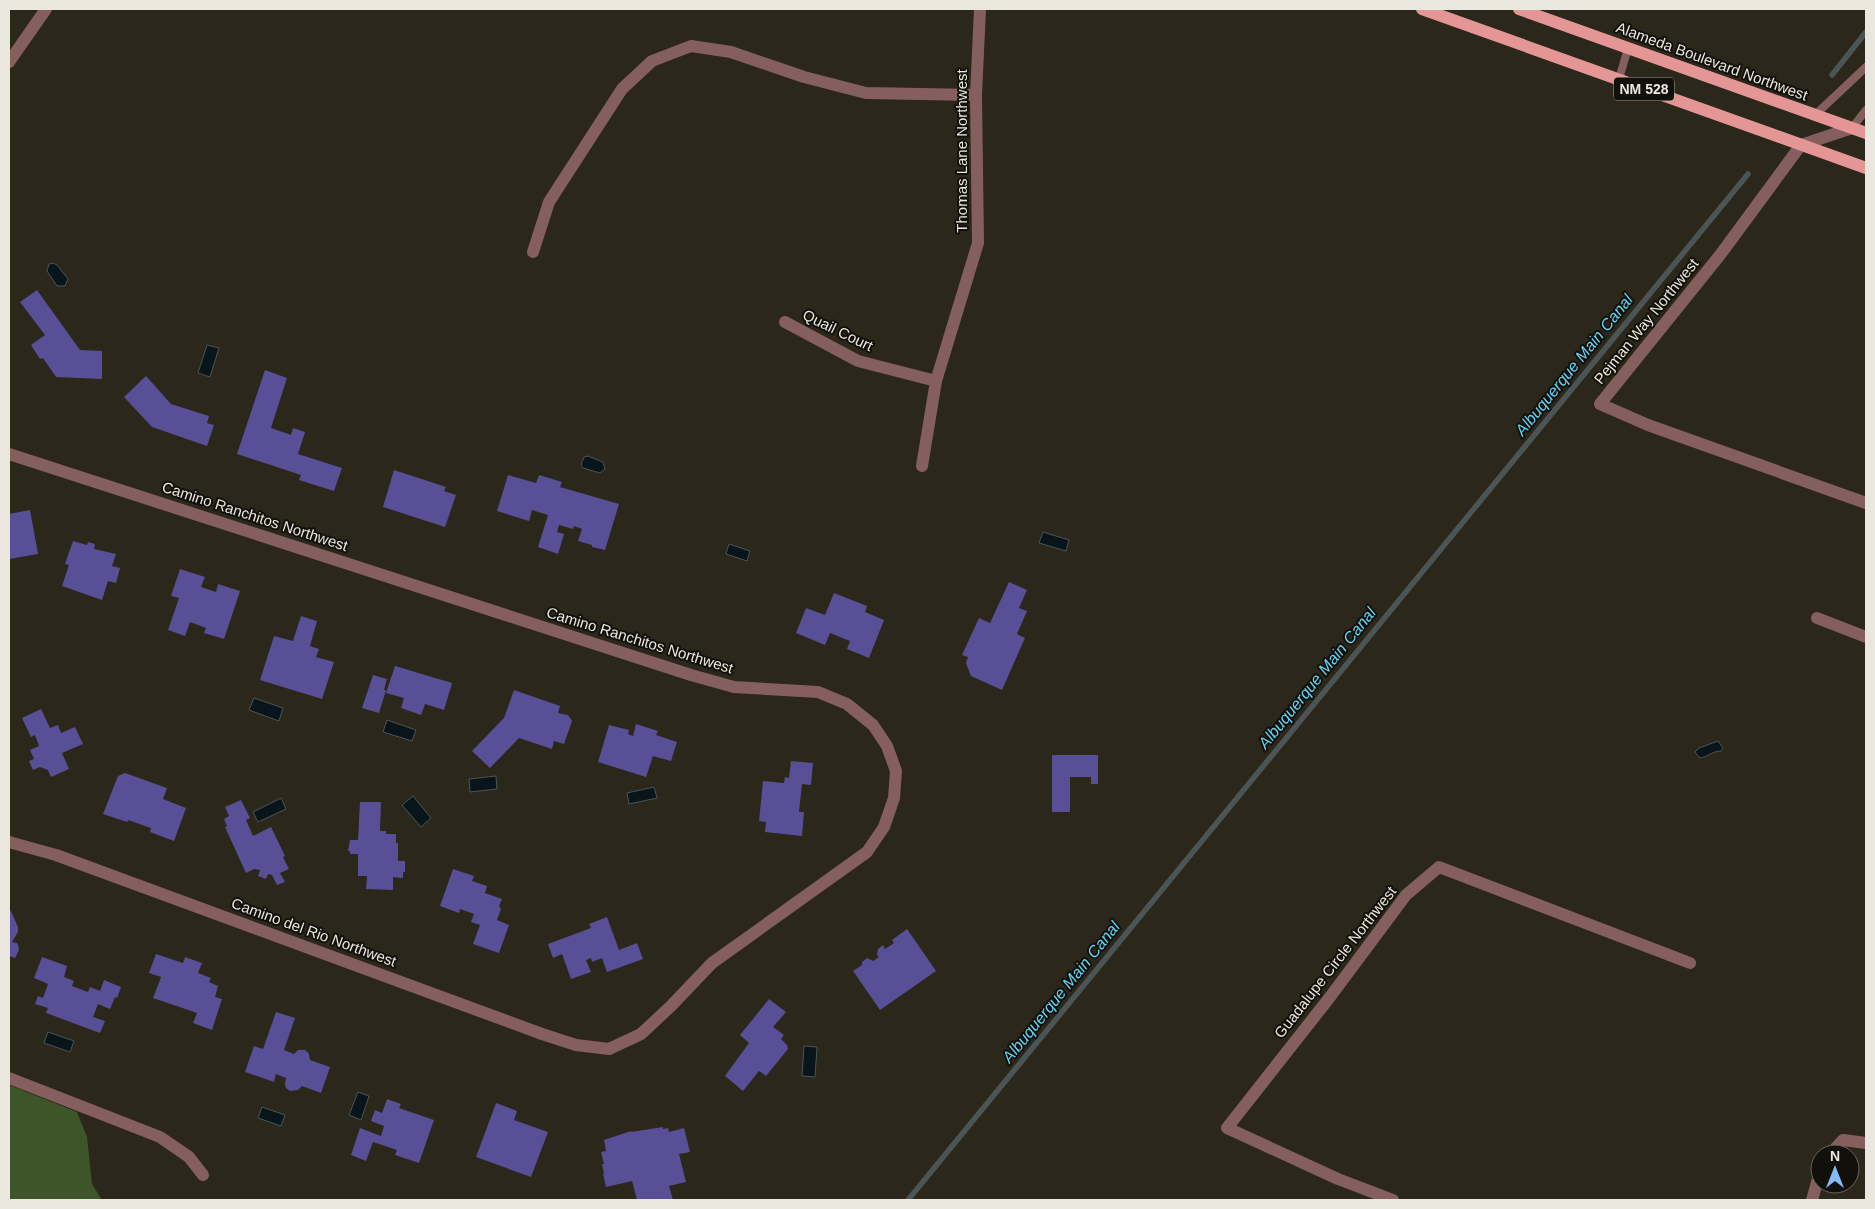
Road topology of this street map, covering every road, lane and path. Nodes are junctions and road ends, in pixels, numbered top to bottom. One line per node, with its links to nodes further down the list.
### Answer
1 (46, 9): 6 (street)
2 (980, 9): 9 (street, Thomas Lane Northwest)
3 (1422, 9): 8 (main road, NM 528)
4 (1519, 9): 5 (main road, Alameda Boulevard Northwest / NM 528)
5 (1628, 48): 8 (lane); 11 (main road, Alameda Boulevard Northwest / NM 528)
6 (9, 62)
7 (1866, 67): 11 (lane)
8 (1618, 80): 14 (main road, NM 528)
9 (976, 95): 16 (street); 18 (street, Thomas Lane Northwest)
10 (1866, 110): 12 (lane)
11 (1815, 115): 12 (main road, Alameda Boulevard Northwest / NM 528)
12 (1852, 128): 13 (main road, Alameda Boulevard Northwest / NM 528); 14 (street)
13 (1866, 133)
14 (1801, 145): 15 (main road, NM 528); 21 (street, Pejman Way Northwest)
15 (1866, 168)
16 (533, 252)
17 (785, 322): 18 (street, Quail Court)
18 (936, 380): 20 (street, Thomas Lane Northwest)
19 (9, 454): 26 (street, Camino Ranchitos Northwest)
20 (922, 466)
21 (1866, 503)
22 (1817, 618): 23 (street)
23 (1866, 637)
24 (9, 842): 26 (street, Camino del Rio Northwest)
25 (1690, 963): 31 (street, Guadalupe Circle Northwest)
26 (609, 1049)
27 (9, 1078): 30 (street)
28 (1866, 1143): 29 (street)
29 (1839, 1144)
30 (203, 1175)
31 (1393, 1200)

